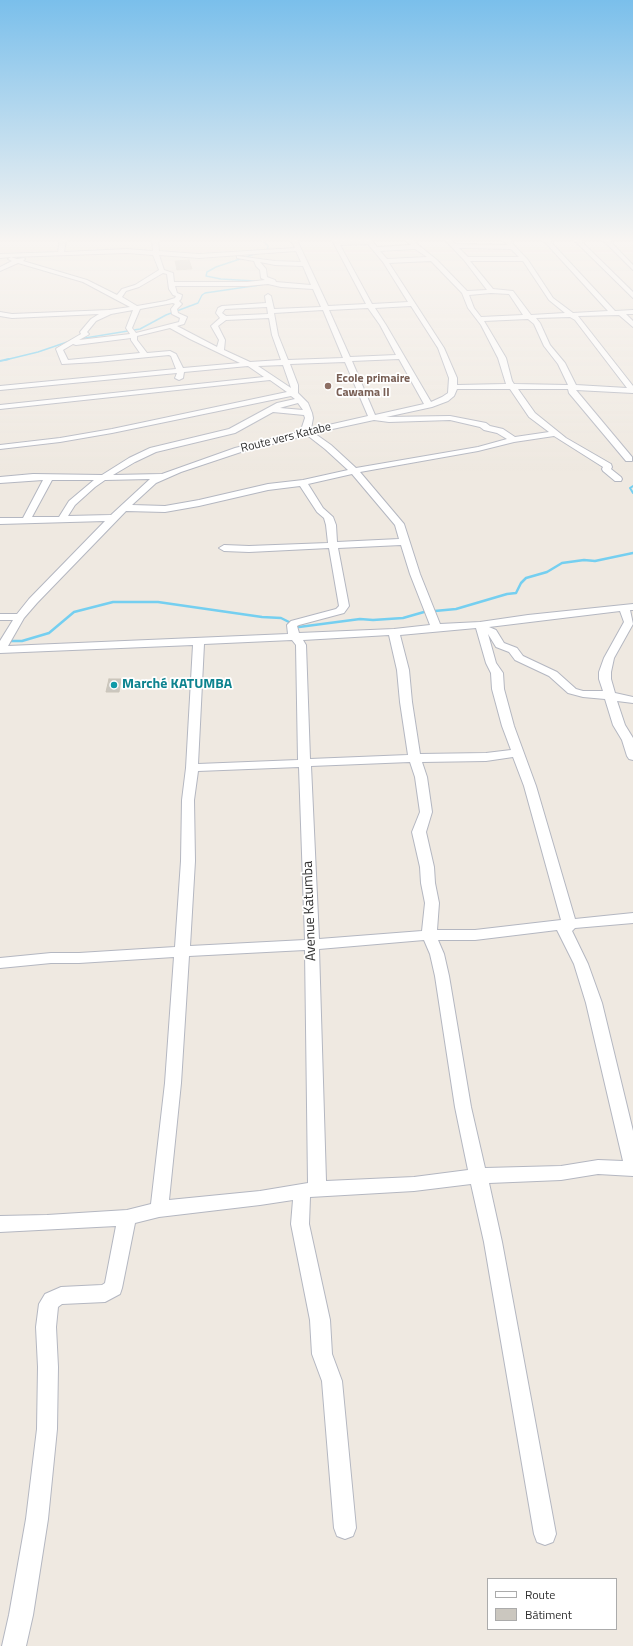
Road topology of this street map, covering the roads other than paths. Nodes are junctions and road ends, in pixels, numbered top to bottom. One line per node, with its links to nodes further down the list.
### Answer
1 (99, 317): 18 (street)
2 (135, 317): 17 (street)
3 (183, 317): 16 (street)
4 (232, 317): 13 (street)
5 (271, 317): 23 (street)
6 (328, 317): 22 (street)
7 (377, 317): 21 (street)
8 (421, 317): 28 (street)
9 (529, 317): 10 (street); 14 (street); 29 (street)
10 (533, 317)
11 (574, 317): 32 (street)
12 (623, 317): 15 (street)
13 (224, 318): 19 (street)
14 (480, 319): 27 (street)
15 (633, 325)
16 (171, 326): 17 (street); 19 (street)
17 (134, 335): 18 (street); 20 (street)
18 (64, 346): 20 (street)
19 (220, 350): 24 (street)
20 (144, 355): 25 (street)
21 (401, 357): 22 (street); 35 (street)
22 (348, 359): 23 (street); 39 (street)
23 (285, 363): 24 (street); 33 (street)
24 (250, 364): 25 (street); 26 (street)
25 (181, 372): 30 (street); 31 (street)
26 (272, 378): 31 (street); 33 (street)
27 (513, 386): 28 (street); 29 (street); 41 (street)
28 (453, 387): 35 (street, Route vers Katabe)
29 (571, 387): 32 (street); 44 (street)
30 (0, 388)
31 (178, 388): 36 (street)
32 (633, 390)
33 (293, 393): 34 (street); 43 (street)
34 (300, 400): 37 (street); 38 (street)
35 (429, 405): 39 (street, Route vers Katabe)
36 (0, 407)
37 (272, 410): 38 (street); 48 (street)
38 (308, 413): 40 (street)
39 (372, 417): 40 (street, Route vers Katabe); 42 (street)
40 (308, 432): 45 (street); 46 (street, Route vers Katabe)
41 (554, 434): 42 (street); 49 (street)
42 (513, 440): 45 (street)
43 (0, 447)
44 (629, 459)
45 (354, 471): 51 (street); 57 (street)
46 (162, 476): 48 (street); 52 (street, Route vers Katabe)
47 (49, 477): 48 (street); 50 (street); 54 (street)
48 (102, 478): 55 (street)
49 (618, 479)
50 (0, 480)
51 (303, 483): 52 (street); 58 (street)
52 (124, 508): 53 (street, Route vers Katabe)
53 (113, 518): 55 (street); 62 (street, Route vers Katabe)
54 (26, 520): 55 (street); 56 (street)
55 (60, 520)
56 (0, 521)
57 (405, 542): 58 (street); 64 (street)
58 (333, 546): 59 (street); 66 (street)
59 (224, 548)
60 (628, 608): 63 (street); 69 (street)
61 (0, 617): 62 (street)
62 (20, 617): 68 (street, Route vers Katabe)
63 (481, 626): 64 (street); 69 (street); 71 (street)
64 (436, 627): 65 (street)
65 (394, 632): 66 (street); 73 (street)
66 (294, 637): 67 (street); 74 (street, Avenue Katumba)
67 (200, 641): 68 (street); 75 (street)
68 (1, 648)
69 (610, 697): 70 (street); 72 (street)
70 (633, 700)
71 (518, 753): 73 (street); 77 (street)
72 (633, 756)
73 (415, 758): 74 (street); 78 (street)
74 (305, 763): 75 (street); 79 (street, Avenue Katumba)
75 (192, 768): 80 (street)
76 (633, 918): 77 (street)
77 (570, 925): 78 (street); 82 (street)
78 (428, 935): 79 (street); 83 (street)
79 (312, 945): 80 (street); 84 (street, Avenue Katumba)
80 (181, 951): 81 (street); 85 (street)
81 (0, 963)
82 (633, 1168): 83 (street)
83 (478, 1176): 84 (street); 89 (street)
84 (309, 1190): 85 (street); 88 (street, Avenue Katumba)
85 (159, 1209): 86 (street)
86 (127, 1218): 87 (street); 90 (street)
87 (0, 1224)
88 (345, 1528)
89 (545, 1534)
90 (14, 1646)

